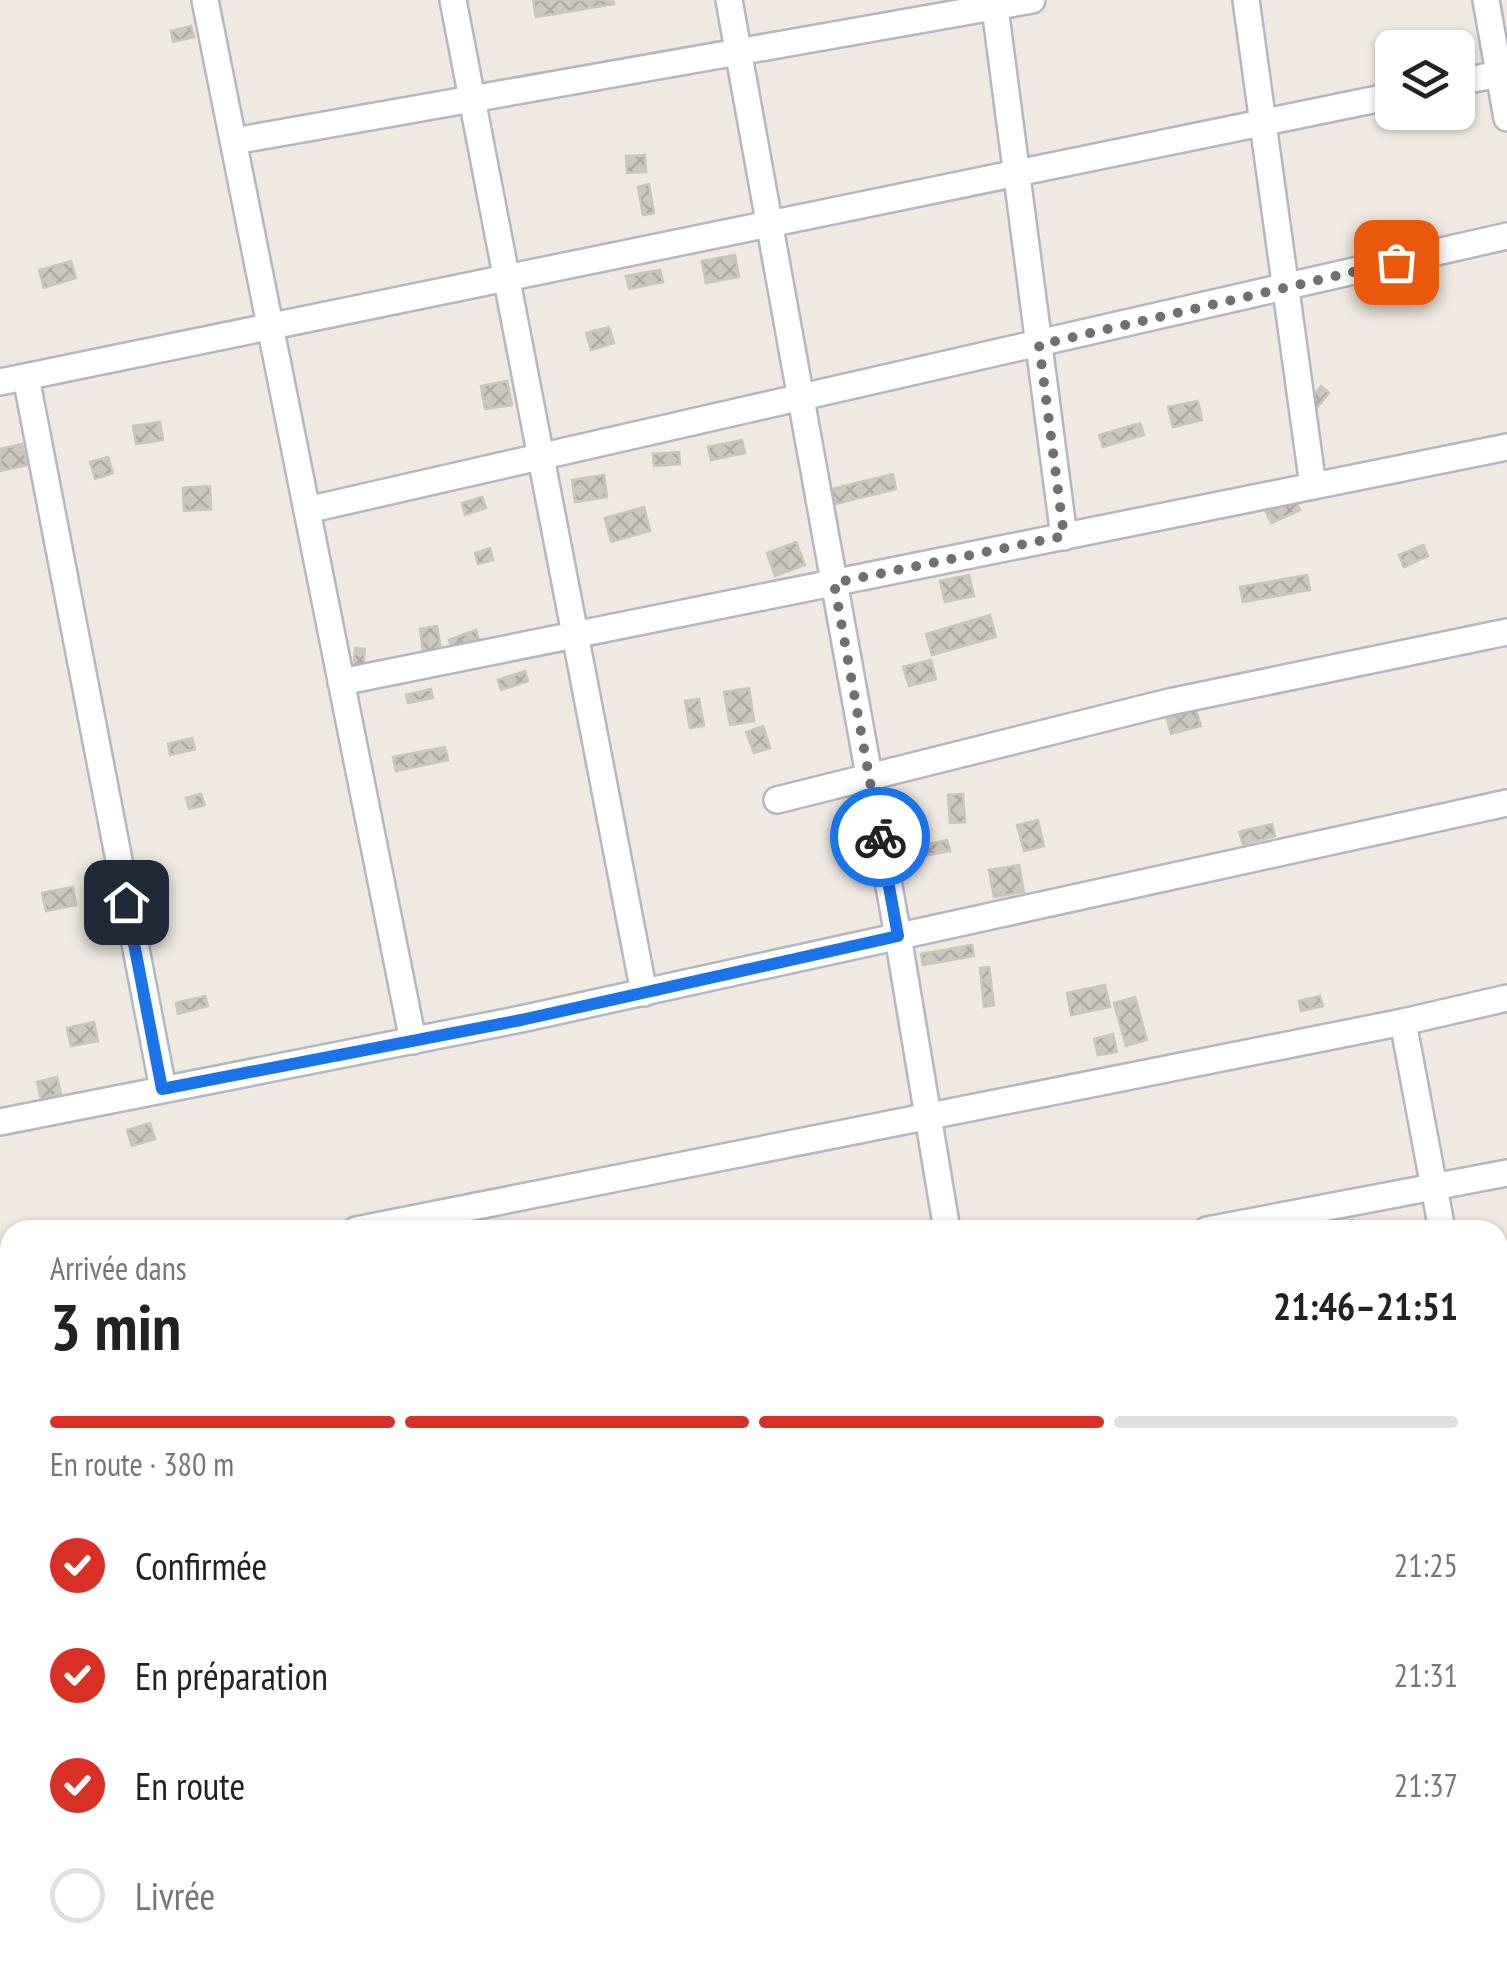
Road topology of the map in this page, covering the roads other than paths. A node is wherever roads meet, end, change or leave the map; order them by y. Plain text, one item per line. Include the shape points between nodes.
1 (205, 0) edge
2 (453, 0) edge
3 (729, 0) edge
4 (1032, 0) edge
5 (1246, 0) edge
6 (1486, 0) edge
7 (994, 3) edge
8 (739, 52) junction
9 (1499, 74) junction
10 (1475, 79) edge
11 (472, 99) junction
12 (1375, 99) edge
13 (1507, 118) edge
14 (1264, 122) junction
15 (234, 142) junction
16 (1017, 173) junction
17 (772, 224) junction
18 (1507, 236) edge
19 (507, 278) junction
20 (1286, 288) junction
21 (272, 326) junction
22 (1039, 345) junction
23 (13, 380) edge
24 (802, 399) junction
25 (1507, 447) edge
26 (542, 458) junction
27 (1314, 486) junction
28 (308, 510) junction
29 (1064, 536) junction
30 (834, 583) junction
31 (1507, 632) edge
32 (575, 635) junction
33 (341, 682) junction
34 (868, 778) junction
35 (777, 800) dead end
36 (1507, 803) edge
37 (898, 936) junction
38 (644, 992) junction
39 (1507, 998) edge
40 (1403, 1022) junction
41 (413, 1040) junction
42 (162, 1089) junction
43 (927, 1115) junction
44 (0, 1122) edge
45 (1507, 1173) edge
46 (1432, 1187) junction
47 (406, 1220) edge
48 (945, 1220) edge
49 (1259, 1220) edge
50 (1440, 1220) edge

1 - 15 street
2 - 11 street
3 - 8 street
4 - 7 street
5 - 14 street
6 - 9 street
7 - 8 street
7 - 16 street
8 - 11 street
8 - 17 street
9 - 10 street
9 - 13 street
11 - 15 street
11 - 19 street
12 - 14 street
14 - 16 street
14 - 20 street
15 - 21 street
16 - 17 street
16 - 22 street
17 - 19 street
17 - 24 street
18 - 20 street
19 - 21 street
19 - 26 street
20 - 22 street
20 - 27 street
21 - 23 street
21 - 28 street
22 - 24 street
22 - 29 street
23 - 42 street
24 - 26 street
24 - 30 street
25 - 27 street
26 - 28 street
26 - 32 street
27 - 29 street
28 - 33 street
29 - 30 street
30 - 32 street
30 - 34 street
31 - 34 street via 1168,702
32 - 33 street
32 - 38 street
33 - 41 street
34 - 35 street
34 - 37 street
36 - 37 street
37 - 38 street
37 - 43 street
38 - 41 street
39 - 40 street
40 - 43 street
40 - 46 street
41 - 42 street
42 - 44 street
43 - 47 street
43 - 48 street
45 - 46 street
46 - 49 street
46 - 50 street

